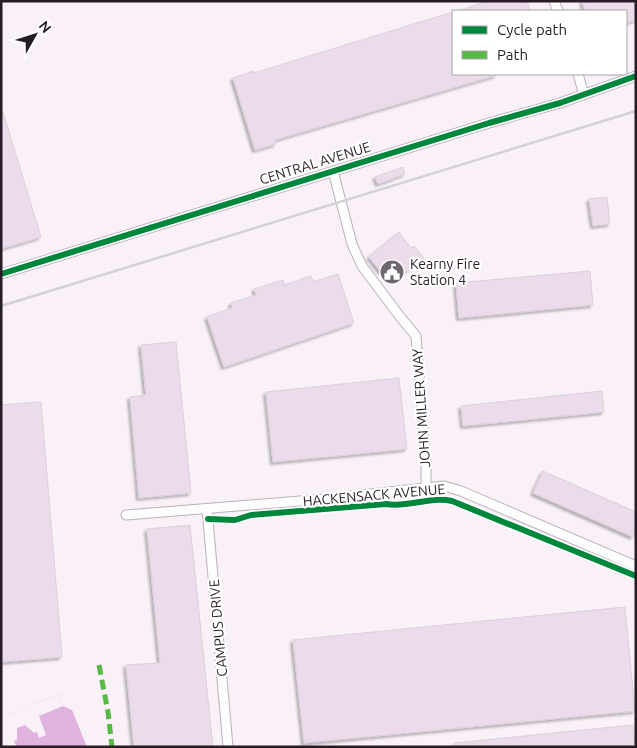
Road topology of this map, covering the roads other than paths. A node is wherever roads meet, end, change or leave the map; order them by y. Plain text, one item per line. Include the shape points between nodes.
1 (578, 75) edge
2 (636, 76) edge
3 (584, 94) junction
4 (333, 171) junction
5 (1, 274) edge
6 (426, 488) junction
7 (207, 509) junction
8 (126, 515) dead end
9 (636, 566) edge
10 (228, 747) edge

1 - 3 street
2 - 3 street, CENTRAL AVENUE
3 - 4 street, CENTRAL AVENUE
4 - 5 street, CENTRAL AVENUE
4 - 6 street, JOHN MILLER WAY via 352,244 362,266 416,336
6 - 7 street, HACKENSACK AVENUE
6 - 9 street, HACKENSACK AVENUE via 444,486 460,491
7 - 8 street, HACKENSACK AVENUE
7 - 10 street, CAMPUS DRIVE

